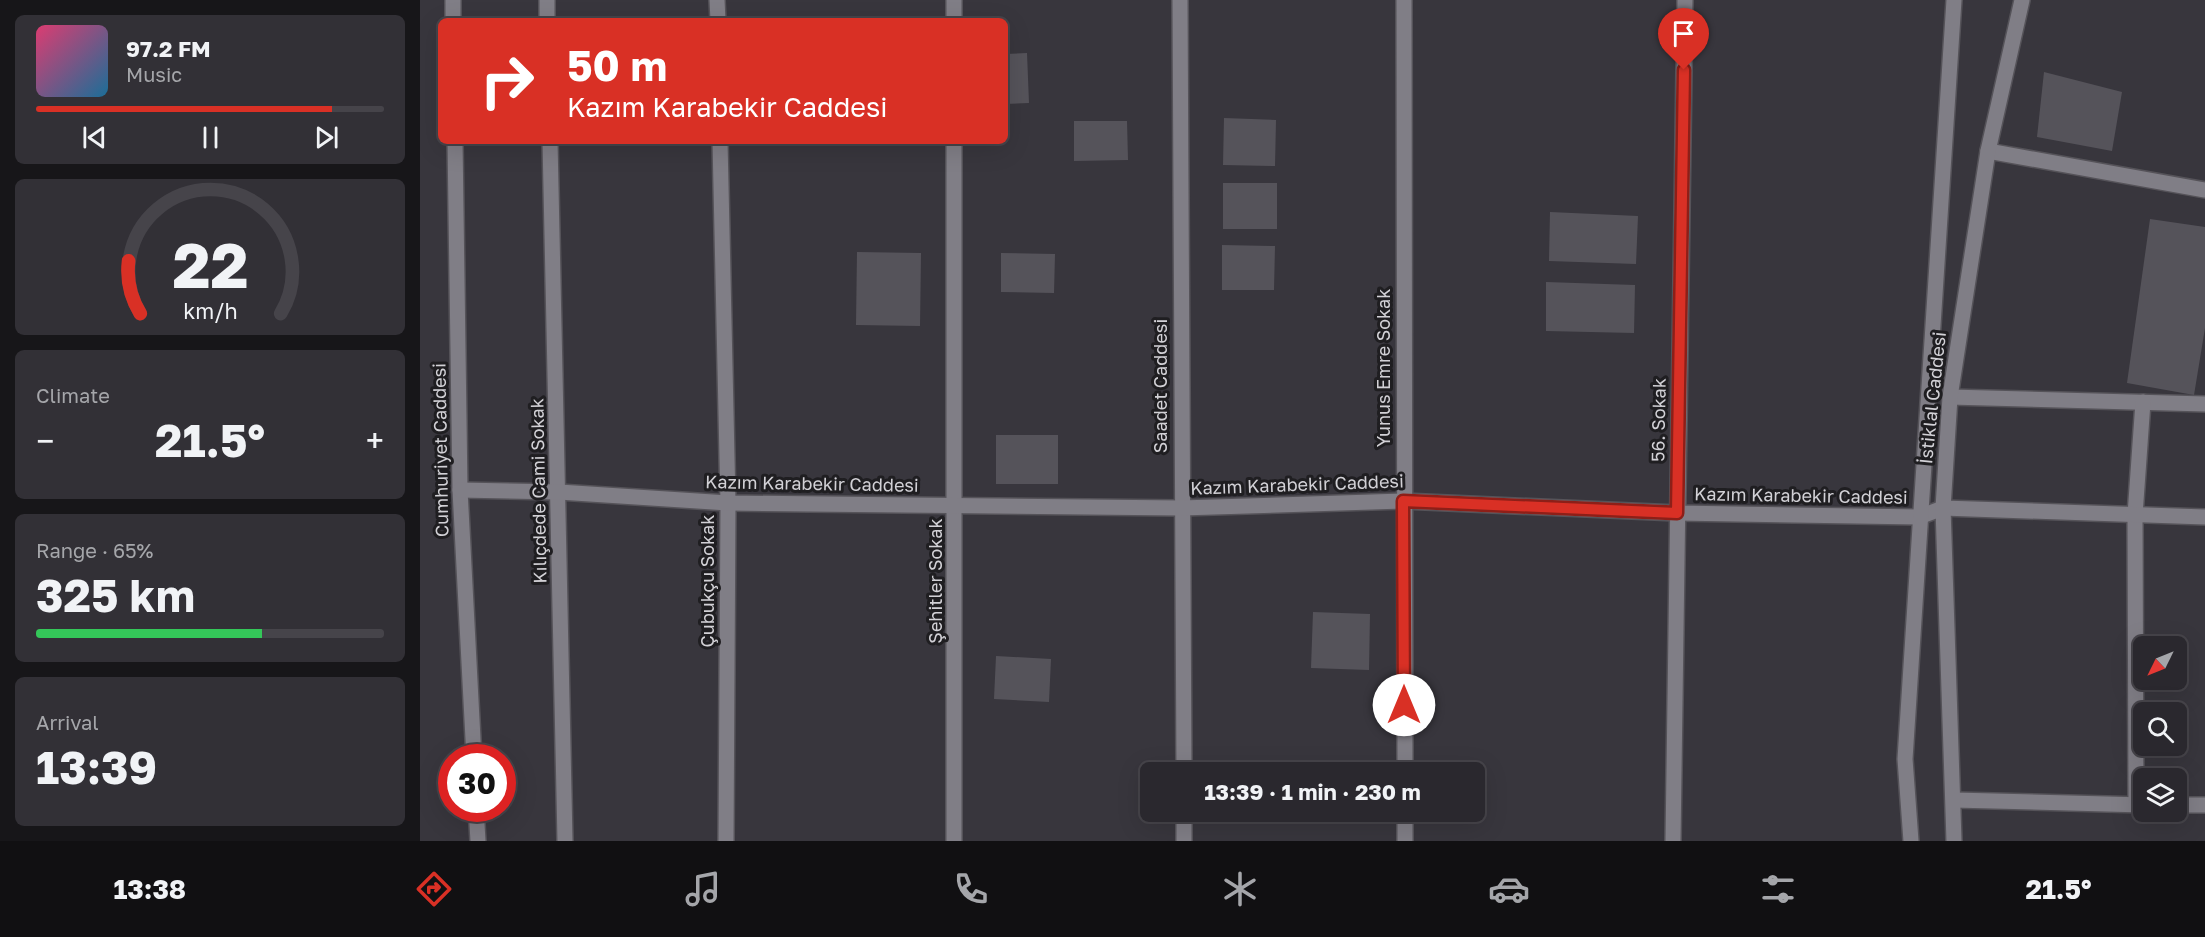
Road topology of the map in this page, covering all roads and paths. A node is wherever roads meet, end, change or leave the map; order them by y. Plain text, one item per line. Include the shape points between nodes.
1 (453, 0) edge
2 (547, 0) edge
3 (717, 0) edge
4 (954, 0) edge
5 (1180, 0) edge
6 (1404, 0) edge
7 (1685, 0) edge
8 (1954, 0) edge
9 (2022, 0) edge
10 (453, 18) edge
11 (547, 18) edge
12 (718, 18) edge
13 (954, 18) edge
14 (455, 144) edge
15 (550, 144) edge
16 (720, 144) edge
17 (954, 144) edge
18 (1988, 151) junction
19 (2205, 190) edge
20 (1950, 397) junction
21 (2143, 402) junction
22 (2205, 405) edge
23 (460, 490) junction
24 (559, 492) junction
25 (1403, 501) junction
26 (729, 503) junction
27 (956, 507) junction
28 (1181, 508) junction
29 (1943, 508) junction
30 (1677, 513) junction
31 (2135, 515) junction
32 (1919, 517) junction
33 (2205, 517) edge
34 (473, 744) edge
35 (1184, 762) edge
36 (1405, 762) edge
37 (2139, 768) edge
38 (1954, 800) junction
39 (2133, 805) edge
40 (2187, 805) edge
41 (2205, 805) edge
42 (477, 822) edge
43 (1184, 822) edge
44 (1405, 822) edge
45 (478, 841) edge
46 (565, 841) edge
47 (726, 841) edge
48 (954, 841) edge
49 (1184, 841) edge
50 (1405, 841) edge
51 (1672, 841) edge
52 (1911, 841) edge
53 (1954, 841) edge

1 - 10 main road
2 - 11 main road
3 - 12 main road
4 - 13 main road
5 - 28 main road, Saadet Caddesi
6 - 25 main road, Yunus Emre Sokak
7 - 30 main road, 56. Sokak
8 - 32 main road, İstiklal Caddesi
9 - 18 main road, İstiklal Caddesi
14 - 23 main road, Cumhuriyet Caddesi
15 - 24 main road, Kılıçdede Cami Sokak
16 - 26 main road, Çubukçu Sokak
17 - 27 main road, Şehitler Sokak
18 - 19 main road
18 - 20 main road, İstiklal Caddesi
20 - 21 main road
20 - 29 main road, İstiklal Caddesi
21 - 22 main road
21 - 31 main road
23 - 24 main road, Kazım Karabekir Caddesi
23 - 34 main road, Cumhuriyet Caddesi
24 - 26 main road, Kazım Karabekir Caddesi
24 - 46 main road, Kılıçdede Cami Sokak
25 - 28 main road, Kazım Karabekir Caddesi
25 - 30 main road, Kazım Karabekir Caddesi
25 - 36 main road, Yunus Emre Sokak
26 - 27 main road, Kazım Karabekir Caddesi
26 - 47 main road, Çubukçu Sokak
27 - 28 main road, Kazım Karabekir Caddesi
27 - 48 main road, Şehitler Sokak
28 - 35 main road, Saadet Caddesi
29 - 31 main road, Kazım Karabekir Caddesi
29 - 32 main road, Kazım Karabekir Caddesi
29 - 38 main road, İstiklal Caddesi
30 - 32 main road, Kazım Karabekir Caddesi
30 - 51 main road, 56. Sokak
31 - 33 main road, Kazım Karabekir Caddesi
31 - 37 main road
32 - 52 main road, İstiklal Caddesi via 1905,759
38 - 39 main road
38 - 53 main road, İstiklal Caddesi
40 - 41 main road
42 - 45 main road
43 - 49 main road
44 - 50 main road

